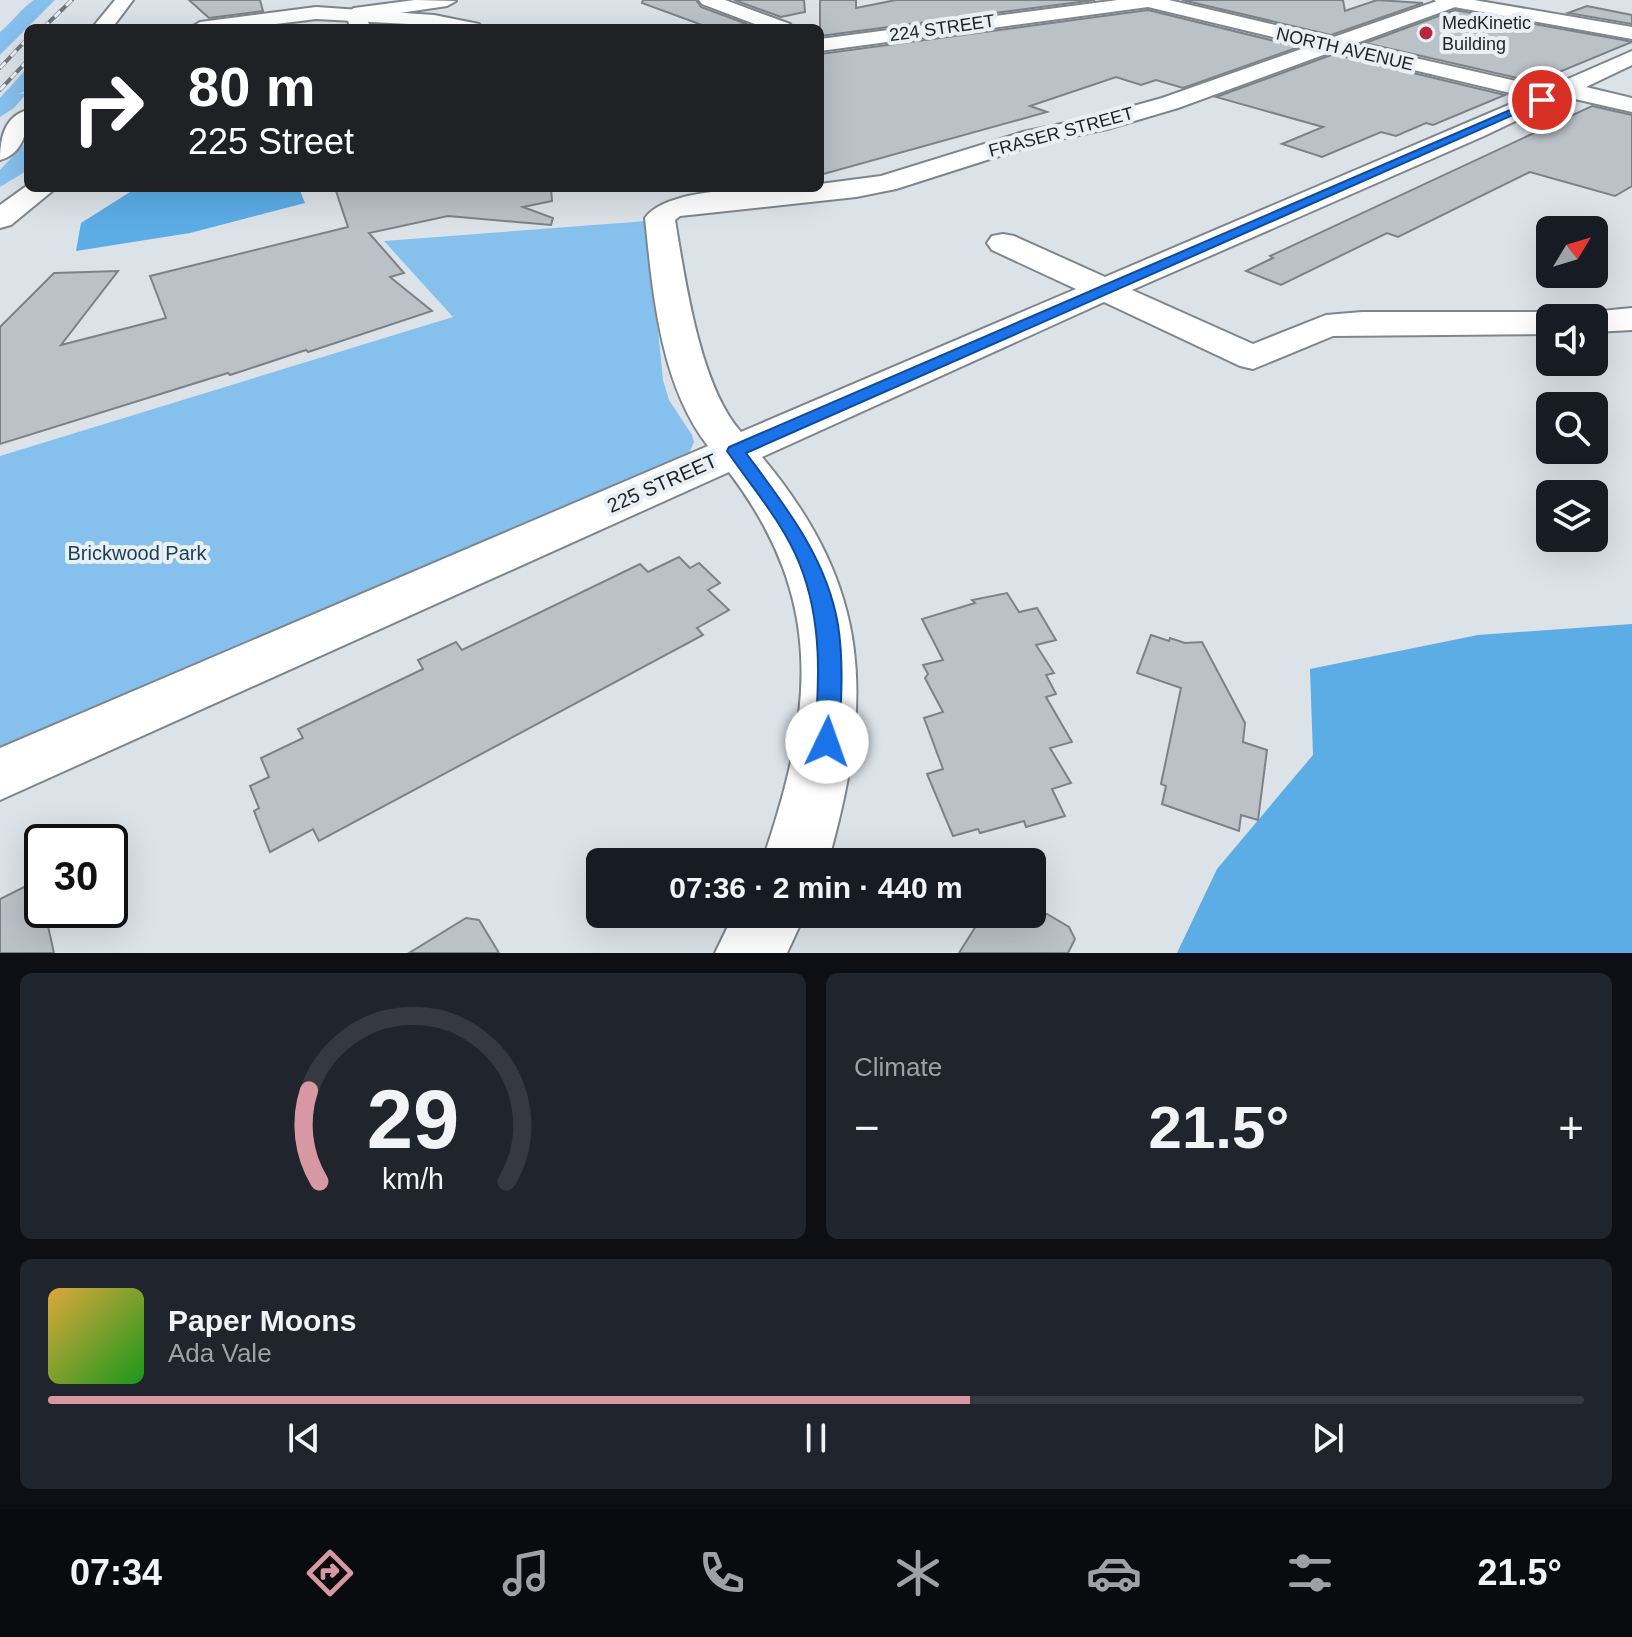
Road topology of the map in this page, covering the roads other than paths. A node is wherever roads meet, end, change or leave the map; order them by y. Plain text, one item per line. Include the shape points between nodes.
1 (124, 0) edge
2 (278, 0) edge
3 (380, 0) edge
4 (708, 0) edge
5 (998, 0) edge
6 (449, 1) edge
7 (1150, 1) edge
8 (1447, 1) edge
9 (332, 13) junction
10 (1046, 13) junction
11 (298, 14) junction
12 (407, 19) junction
13 (357, 21) edge
14 (105, 24) edge
15 (228, 24) edge
16 (396, 24) edge
17 (448, 24) edge
18 (463, 24) edge
19 (772, 24) edge
20 (1632, 33) edge
21 (824, 43) edge
22 (1326, 45) junction
23 (1632, 57) edge
24 (1556, 92) junction
25 (1632, 105) edge
26 (24, 122) edge
27 (0, 152) edge
28 (37, 192) edge
29 (0, 219) edge
30 (1003, 243) dead end
31 (1103, 290) junction
32 (1632, 319) edge
33 (1608, 320) edge
34 (1536, 323) edge
35 (735, 451) junction
36 (0, 775) edge
37 (800, 848) edge
38 (763, 928) edge
39 (750, 953) edge

1 - 14 main road
2 - 11 main road
3 - 9 main road
4 - 19 main road
5 - 10 main road
6 - 12 main road
6 - 13 main road
6 - 18 main road
7 - 10 main road, 224 STREET
7 - 22 main road, NORTH AVENUE
8 - 20 main road
8 - 22 main road, FRASER STREET
9 - 11 main road
9 - 13 main road
10 - 21 main road, 224 STREET
11 - 15 main road
12 - 13 main road
12 - 16 main road
12 - 17 main road
22 - 24 main road, NORTH AVENUE
22 - 35 main road, FRASER STREET via 1170,103 1032,137 886,183 670,210 660,218 679,340 716,428
23 - 24 main road, 225 STREET
24 - 25 main road, NORTH AVENUE
24 - 31 main road, 225 STREET
26 - 27 main road
28 - 29 main road
30 - 31 main road
31 - 34 main road via 1253,358 1326,326
31 - 35 main road, 225 STREET
32 - 33 main road
35 - 36 main road, 225 STREET
35 - 37 main road via 810,565 827,624 827,742
38 - 39 main road

